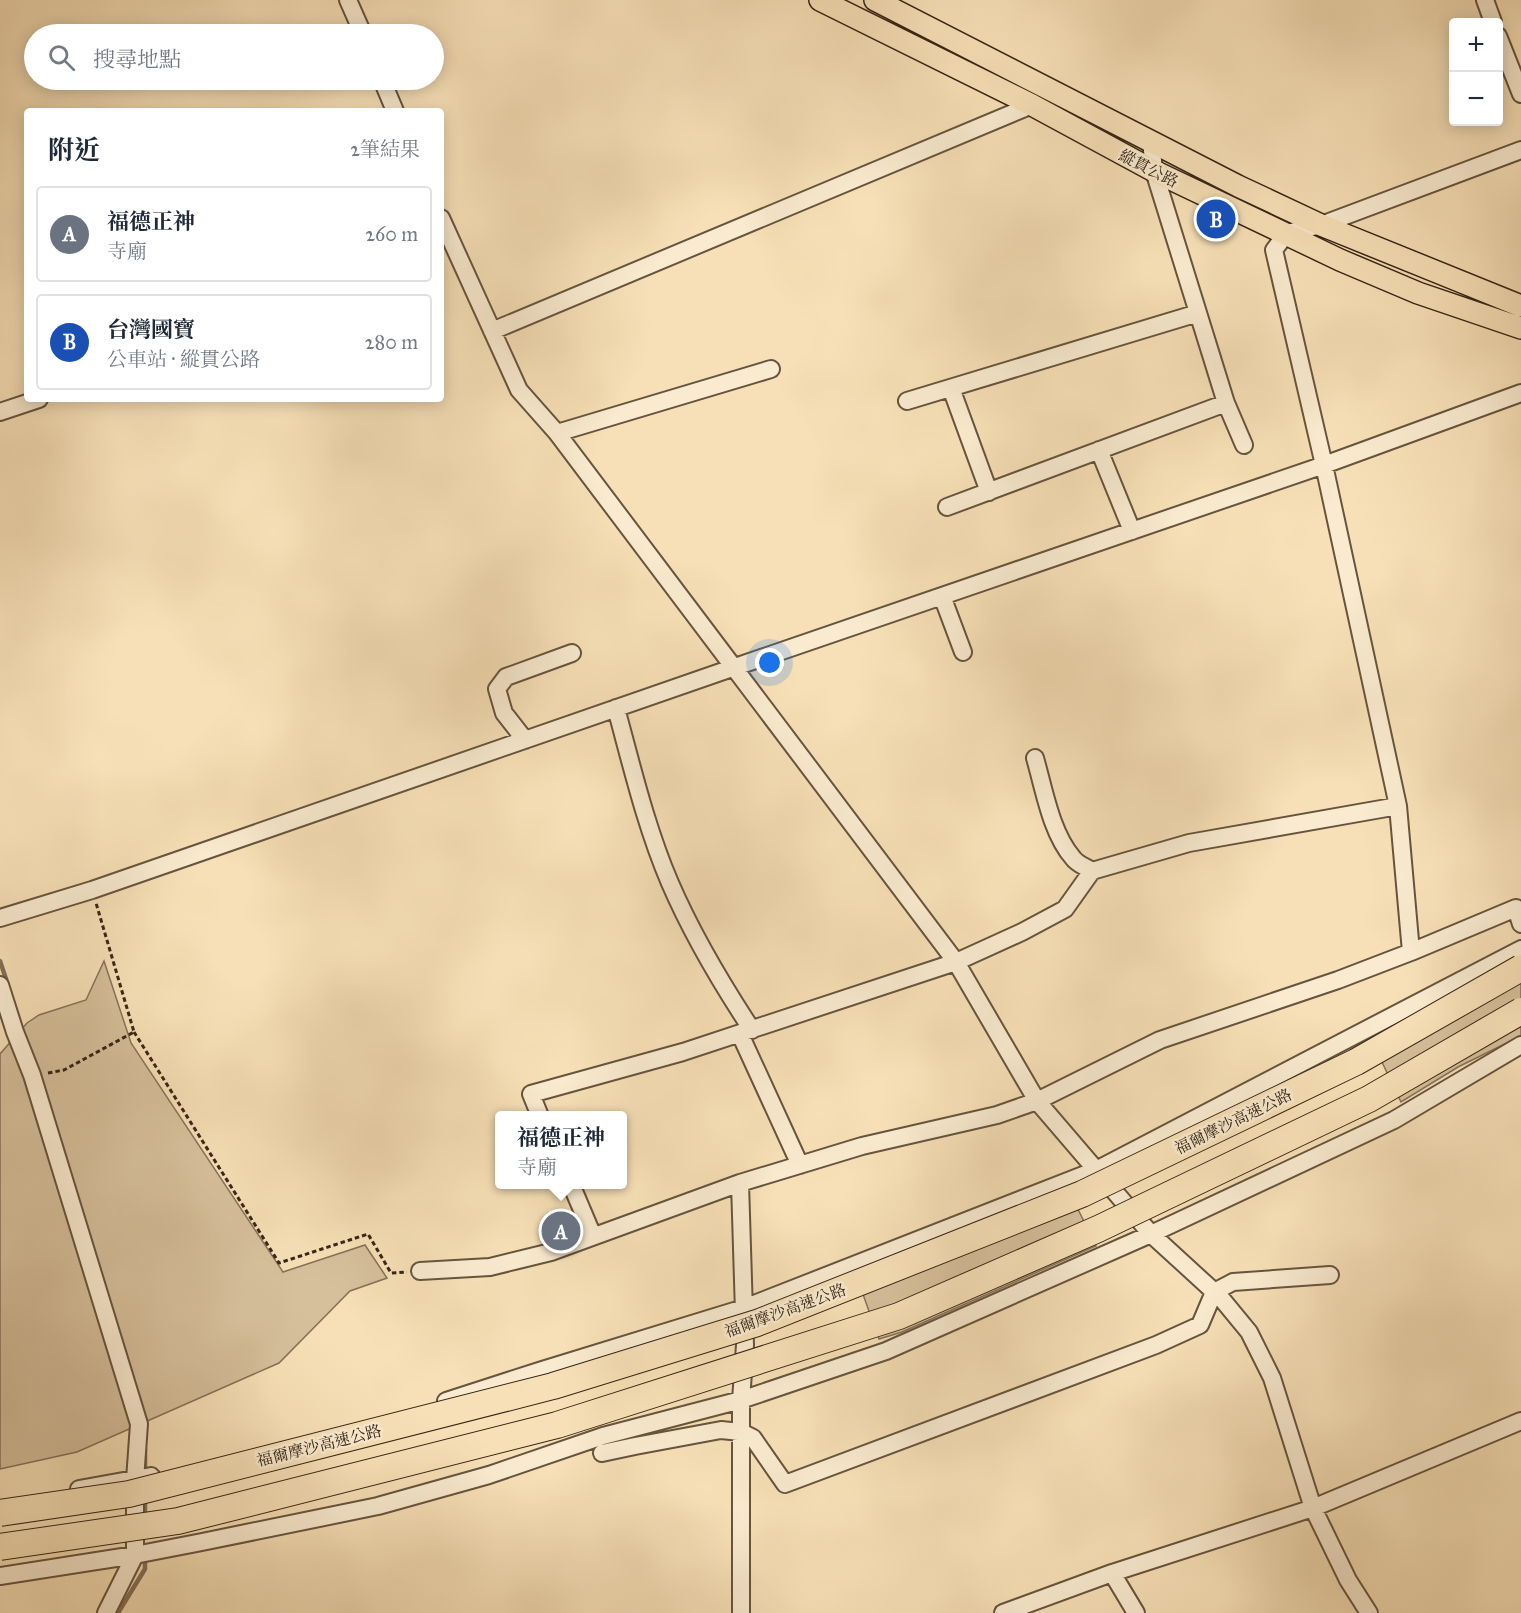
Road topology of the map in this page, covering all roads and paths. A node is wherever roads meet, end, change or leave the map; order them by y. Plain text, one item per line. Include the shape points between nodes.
1 (348, 0) edge
2 (820, 0) edge
3 (875, 0) edge
4 (1485, 0) edge
5 (1492, 18) edge
6 (359, 24) edge
7 (1503, 49) edge
8 (386, 90) edge
9 (1521, 94) edge
10 (1032, 105) junction
11 (394, 108) edge
12 (1151, 140) junction
13 (1521, 150) edge
14 (1154, 171) junction
15 (1321, 225) junction
16 (444, 233) edge
17 (1287, 233) junction
18 (449, 257) edge
19 (1521, 306) edge
20 (1198, 313) junction
21 (1521, 328) edge
22 (492, 331) junction
23 (771, 369) dead end
24 (951, 388) junction
25 (1521, 393) edge
26 (907, 401) dead end
27 (30, 402) edge
28 (1226, 403) junction
29 (0, 412) edge
30 (557, 433) junction
31 (1244, 445) dead end
32 (1099, 450) junction
33 (1324, 465) junction
34 (989, 492) junction
35 (947, 507) dead end
36 (1132, 531) junction
37 (942, 596) junction
38 (963, 652) dead end
39 (572, 653) dead end
40 (735, 667) junction
41 (616, 708) junction
42 (525, 740) junction
43 (1035, 758) dead end
44 (1398, 806) junction
45 (1092, 871) junction
46 (92, 890) junction
47 (0, 918) edge
48 (1521, 924) edge
49 (1521, 949) edge
50 (1411, 952) junction
51 (956, 962) junction
52 (1521, 968) edge
53 (0, 985) edge
54 (1521, 1011) edge
55 (134, 1032) junction
56 (746, 1032) junction
57 (1521, 1045) edge
58 (43, 1073) dead end
59 (1036, 1101) junction
60 (538, 1111) edge
61 (800, 1165) junction
62 (1096, 1170) junction
63 (740, 1183) junction
64 (572, 1189) edge
65 (1151, 1234) junction
66 (593, 1236) junction
67 (420, 1271) joint
68 (1330, 1275) dead end
69 (1214, 1292) junction
70 (744, 1308) junction
71 (741, 1401) junction
72 (1521, 1421) edge
73 (741, 1432) junction
74 (602, 1453) dead end
75 (135, 1480) junction
76 (0, 1502) edge
77 (1313, 1508) junction
78 (0, 1513) edge
79 (0, 1547) edge
80 (135, 1555) junction
81 (1112, 1573) junction
82 (0, 1576) edge
83 (106, 1613) edge
84 (741, 1613) edge
85 (1003, 1613) edge
86 (1136, 1613) edge
87 (1369, 1613) edge

1 - 6 street
2 - 10 main road, 縱貫公路
3 - 12 main road, 縱貫公路
4 - 5 street
7 - 9 street
8 - 11 street
10 - 14 main road, 縱貫公路
10 - 22 street
12 - 14 street
12 - 15 main road, 縱貫公路
13 - 15 street
14 - 17 main road, 縱貫公路
14 - 20 street
15 - 17 street
15 - 19 main road, 縱貫公路
16 - 18 street
17 - 21 main road, 縱貫公路 via 1418,293
17 - 33 street via 1274,250
18 - 22 street
20 - 24 street
20 - 28 street
22 - 30 street via 519,390
23 - 30 street
24 - 26 street
24 - 34 street
25 - 33 street
27 - 29 street
28 - 31 street
28 - 32 street
30 - 40 street
32 - 34 street
32 - 36 street
33 - 36 street
33 - 44 street
34 - 35 street
36 - 37 street
37 - 38 street
37 - 40 street
39 - 42 street via 506,677 497,689 504,713
40 - 41 street
40 - 51 street
41 - 42 street
41 - 56 street via 647,822 670,883
42 - 46 street
43 - 45 street via 1063,843 1074,860
44 - 45 street via 1189,843
44 - 50 street
45 - 51 street via 1065,909
46 - 47 street
46 - 55 path
48 - 50 street via 1516,908
49 - 62 street
50 - 59 street via 1160,1040
51 - 56 street
51 - 59 street
52 - 78 highway, 福爾摩沙高速公路, bridge via 1356,1062 1082,1194 757,1323 553,1386 129,1494
53 - 75 street via 139,1424
54 - 79 highway, bridge via 1369,1099 1098,1230 898,1316 557,1425 178,1521
55 - 58 path via 64,1070
55 - 67 path via 279,1263 368,1234 391,1273
56 - 60 street via 531,1094
56 - 61 street
57 - 65 street via 1394,1120
59 - 61 street via 997,1115 862,1146
59 - 62 street
61 - 63 street
62 - 65 street
62 - 70 street
63 - 66 street
63 - 70 street
64 - 66 street
65 - 69 street
65 - 71 street via 886,1351
66 - 67 street via 551,1252 490,1267
68 - 69 street via 1233,1282
69 - 73 street via 1200,1325 1156,1346 785,1484 753,1438
69 - 77 street via 1249,1332 1272,1378
70 - 71 street
70 - 75 street via 412,1413
71 - 73 street
71 - 80 street via 603,1436 378,1506
72 - 77 street
73 - 74 street via 721,1430
73 - 84 street
75 - 76 street
75 - 80 street
77 - 81 street
77 - 87 street
80 - 82 street
80 - 83 street
81 - 85 street
81 - 86 street

